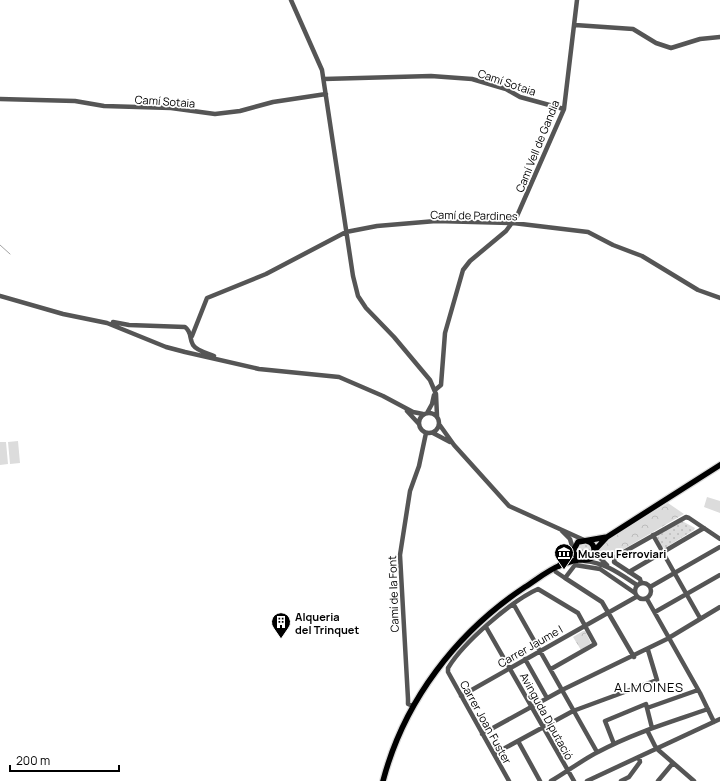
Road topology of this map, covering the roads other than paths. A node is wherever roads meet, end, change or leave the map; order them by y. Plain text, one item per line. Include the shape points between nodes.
1 (291, 0) edge
2 (578, 0) edge
3 (575, 25) junction
4 (720, 37) edge
5 (324, 79) junction
6 (326, 94) junction
7 (0, 99) edge
8 (564, 109) junction
9 (513, 224) junction
10 (346, 232) junction
11 (0, 296) edge
12 (720, 298) edge
13 (107, 323) junction
14 (196, 325) junction
15 (185, 327) junction
16 (192, 336) junction
17 (216, 359) junction
18 (435, 390) junction
19 (401, 406) junction
20 (425, 414) junction
21 (436, 416) junction
22 (419, 424) junction
23 (439, 424) junction
24 (426, 433) junction
25 (433, 433) junction
26 (454, 446) junction
27 (720, 465) edge
28 (559, 528) junction
29 (704, 528) junction
30 (653, 535) junction
31 (607, 537) junction
32 (720, 539) edge
33 (585, 540) junction
34 (720, 547) edge
35 (573, 550) junction
36 (594, 551) junction
37 (662, 552) junction
38 (578, 560) junction
39 (586, 561) junction
40 (559, 566) junction
41 (609, 567) junction
42 (556, 572) dead end
43 (629, 572) junction
44 (674, 574) junction
45 (720, 575) edge
46 (565, 577) junction
47 (639, 584) junction
48 (650, 587) junction
49 (686, 594) junction
50 (636, 595) junction
51 (647, 599) junction
52 (514, 605) junction
53 (720, 607) edge
54 (608, 612) junction
55 (655, 612) junction
56 (700, 618) junction
57 (584, 625) junction
58 (486, 627) junction
59 (669, 638) junction
60 (540, 650) junction
61 (648, 650) junction
62 (634, 657) junction
63 (525, 659) junction
64 (509, 668) junction
65 (550, 669) junction
66 (562, 690) junction
67 (698, 690) junction
68 (461, 696) junction
69 (547, 698) junction
70 (411, 705) junction
71 (646, 706) junction
72 (531, 707) junction
73 (708, 708) junction
74 (573, 711) junction
75 (720, 719) edge
76 (714, 722) junction
77 (543, 728) junction
78 (650, 729) junction
79 (482, 734) junction
80 (518, 741) junction
81 (614, 744) junction
82 (656, 748) junction
83 (597, 752) junction
84 (494, 754) junction
85 (638, 757) junction
86 (673, 763) junction
87 (568, 772) junction
88 (383, 781) edge
89 (509, 781) edge
90 (540, 781) edge
91 (552, 781) edge
92 (574, 781) edge
93 (587, 781) edge
94 (621, 781) edge
95 (658, 781) edge
96 (692, 781) edge

1 - 5 street via 320,63
2 - 3 street, Camí Vell de Gandia
3 - 4 street via 634,29 656,43 671,48 700,38
3 - 8 street, Camí Vell de Gandia
5 - 6 street
5 - 8 street, Camí Sotaia via 431,76 472,79 506,89 520,97
6 - 7 street, Camí Sotaia via 215,114 171,108 104,106 75,101
6 - 10 street
8 - 9 street, Camí Vell de Gandia
9 - 10 street, Camí de Pardines via 436,221 377,226
9 - 12 street, Camí de Pardines via 588,232 642,256 698,290
9 - 18 street, Camí Vell de Gandia via 463,270 445,333 441,385
10 - 14 street, Camí de Pardines via 266,274 208,298
10 - 18 street via 353,276 360,300 427,376
11 - 13 street
13 - 15 street
13 - 17 street via 166,347
14 - 15 street
14 - 16 street, Camí de Pardines
15 - 16 street
16 - 17 street via 195,347
17 - 19 street via 259,369 339,377
18 - 20 street, Camí Vell de Gandia via 432,404
18 - 21 street
19 - 20 street
19 - 22 street
20 - 21 street via 431,413
20 - 22 street via 419,419
21 - 23 street
22 - 24 street
23 - 25 street
23 - 26 street
24 - 25 street
24 - 70 street, Camí de la Font via 419,466 410,491 400,549 402,606
25 - 26 street
26 - 28 street via 509,506
27 - 31 main road
28 - 33 street
28 - 35 street via 570,539
29 - 30 street via 687,517
29 - 32 street
29 - 37 street
30 - 37 street
30 - 43 street via 614,559 614,562
31 - 33 main road
31 - 36 main road
33 - 35 main road via 578,542
33 - 36 main road via 592,544
34 - 44 street
35 - 38 main road
35 - 40 main road
36 - 39 main road
36 - 41 street
37 - 43 street
37 - 44 street
38 - 39 main road
38 - 40 main road
39 - 41 street
40 - 70 main road via 513,595 474,628 440,664
41 - 47 street
42 - 46 street
43 - 47 street via 640,579
44 - 48 street
44 - 49 street
45 - 49 street
46 - 50 street via 575,565 598,568
46 - 54 street via 600,600
47 - 48 street via 647,584
47 - 50 street
48 - 51 street via 651,593
49 - 55 street
49 - 56 street
50 - 51 street via 640,599
50 - 54 street, Carrer Jaume I
51 - 55 street
52 - 57 street via 537,590 542,590 578,613
52 - 58 street
52 - 60 street
53 - 56 street
54 - 57 street, Carrer Jaume I
54 - 62 street
55 - 59 street
56 - 59 street
57 - 60 street, Carrer Jaume I
57 - 65 street via 594,646
58 - 64 street, Avinguda Diputació
58 - 68 street, Carrer Joan Fuster via 448,666 448,672
59 - 61 street
59 - 67 street
60 - 63 street, Carrer Jaume I
60 - 65 street
61 - 62 street
61 - 74 street via 657,680
62 - 66 street
63 - 64 street, Carrer Jaume I
63 - 69 street
64 - 68 street, Carrer Jaume I
64 - 72 street, Avinguda Diputació
65 - 66 street
66 - 69 street
66 - 74 street
67 - 71 street
67 - 73 street
68 - 79 street, Carrer Joan Fuster
69 - 72 street
70 - 88 main road
71 - 78 street
71 - 81 street via 605,721
72 - 77 street, Avinguda Diputació
72 - 79 street
73 - 76 street
73 - 78 street
74 - 77 street
74 - 83 street
75 - 76 street
76 - 82 street
77 - 80 street
77 - 87 street, Avinguda Diputació
78 - 81 street
78 - 82 street
79 - 84 street, Carrer Joan Fuster
80 - 84 street
80 - 90 street
81 - 83 street
82 - 85 street
82 - 86 street
83 - 87 street
84 - 89 street, Carrer Joan Fuster
85 - 93 street
85 - 94 street via 640,762 628,778
86 - 95 street
86 - 96 street
87 - 91 street
87 - 92 street, Avinguda Diputació

